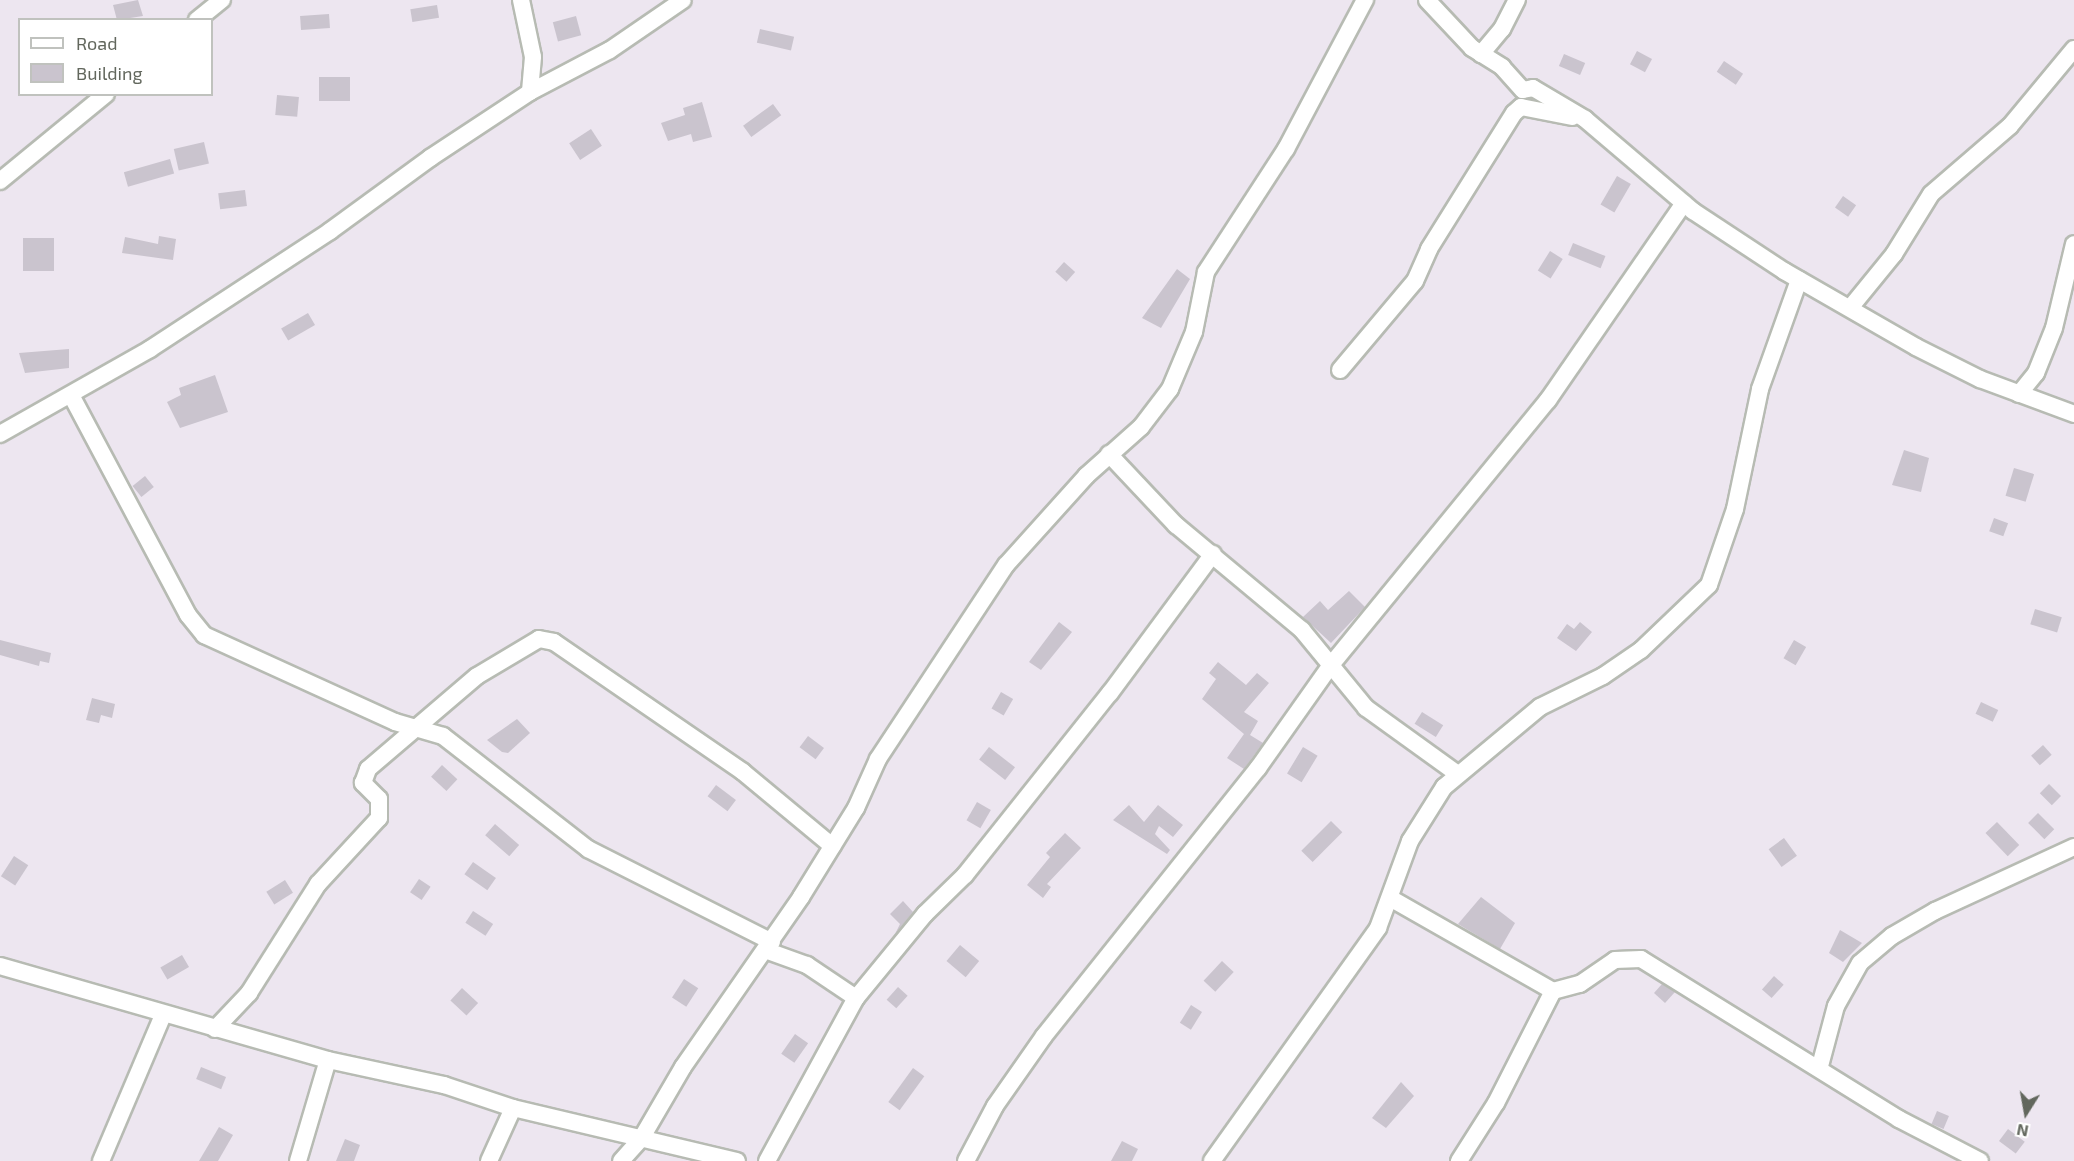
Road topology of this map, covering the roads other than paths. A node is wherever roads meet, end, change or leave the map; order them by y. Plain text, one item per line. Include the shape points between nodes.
1 (222, 0) edge
2 (521, 0) edge
3 (683, 0) edge
4 (1365, 0) edge
5 (1427, 0) edge
6 (1516, 0) edge
7 (200, 18) edge
8 (2074, 50) edge
9 (1481, 54) junction
10 (531, 92) junction
11 (104, 96) edge
12 (1585, 119) junction
13 (0, 181) edge
14 (1684, 203) junction
15 (2074, 244) edge
16 (1799, 280) junction
17 (1850, 308) junction
18 (1340, 370) dead end
19 (2019, 394) junction
20 (70, 395) junction
21 (2074, 414) edge
22 (0, 434) edge
23 (1109, 454) junction
24 (1213, 554) junction
25 (1331, 665) junction
26 (414, 727) junction
27 (1456, 774) junction
28 (832, 846) junction
29 (2074, 847) edge
30 (1390, 898) junction
31 (769, 946) junction
32 (0, 966) edge
33 (1553, 991) junction
34 (856, 998) junction
35 (163, 1015) junction
36 (215, 1029) junction
37 (328, 1060) junction
38 (1820, 1066) junction
39 (513, 1108) junction
40 (641, 1139) junction
41 (101, 1161) edge
42 (298, 1161) edge
43 (489, 1161) edge
44 (621, 1161) edge
45 (737, 1161) edge
46 (767, 1161) edge
47 (966, 1161) edge
48 (1212, 1161) edge
49 (1459, 1161) edge
50 (1980, 1161) edge

1 - 7 street
2 - 10 street via 533,57
3 - 10 street via 610,50
4 - 23 street via 1291,139 1206,272 1194,332 1170,389 1141,427
5 - 9 street
6 - 9 street via 1502,29
8 - 17 street via 2010,126 1931,194 1894,254
9 - 12 street via 1511,74 1523,90 1533,88
10 - 20 street via 239,292
11 - 13 street
12 - 14 street
12 - 18 street via 1521,107 1514,113 1429,249 1415,280
14 - 16 street
14 - 25 street via 1548,400
15 - 19 street via 2054,328 2036,373
16 - 17 street
16 - 27 street via 1760,389 1735,509 1709,585 1641,650 1540,707
17 - 19 street via 1916,347
19 - 21 street
20 - 22 street
20 - 26 street via 188,615 204,635
23 - 24 street via 1150,501
23 - 28 street via 1006,565 883,750
24 - 25 street via 1302,630
24 - 34 street via 1110,693 965,875 925,914
25 - 27 street via 1366,708
25 - 47 street via 1258,768 1014,1076
26 - 28 street via 499,660 539,639 550,640 743,772
26 - 31 street via 455,743 555,827 605,859
26 - 36 street via 364,775 364,786 382,806 380,818 318,884 249,993
27 - 30 street via 1417,827
28 - 31 street
29 - 38 street via 1935,911 1892,936 1860,963 1833,1014
30 - 33 street
30 - 48 street via 1378,928
31 - 34 street via 807,965
31 - 40 street via 683,1066
32 - 35 street
33 - 38 street via 1580,984 1615,960 1641,959 1756,1033
33 - 49 street via 1496,1103
34 - 46 street
35 - 36 street
35 - 41 street
36 - 37 street
37 - 39 street via 444,1085
37 - 42 street
38 - 50 street via 1899,1119
39 - 40 street
39 - 43 street
40 - 44 street
40 - 45 street

